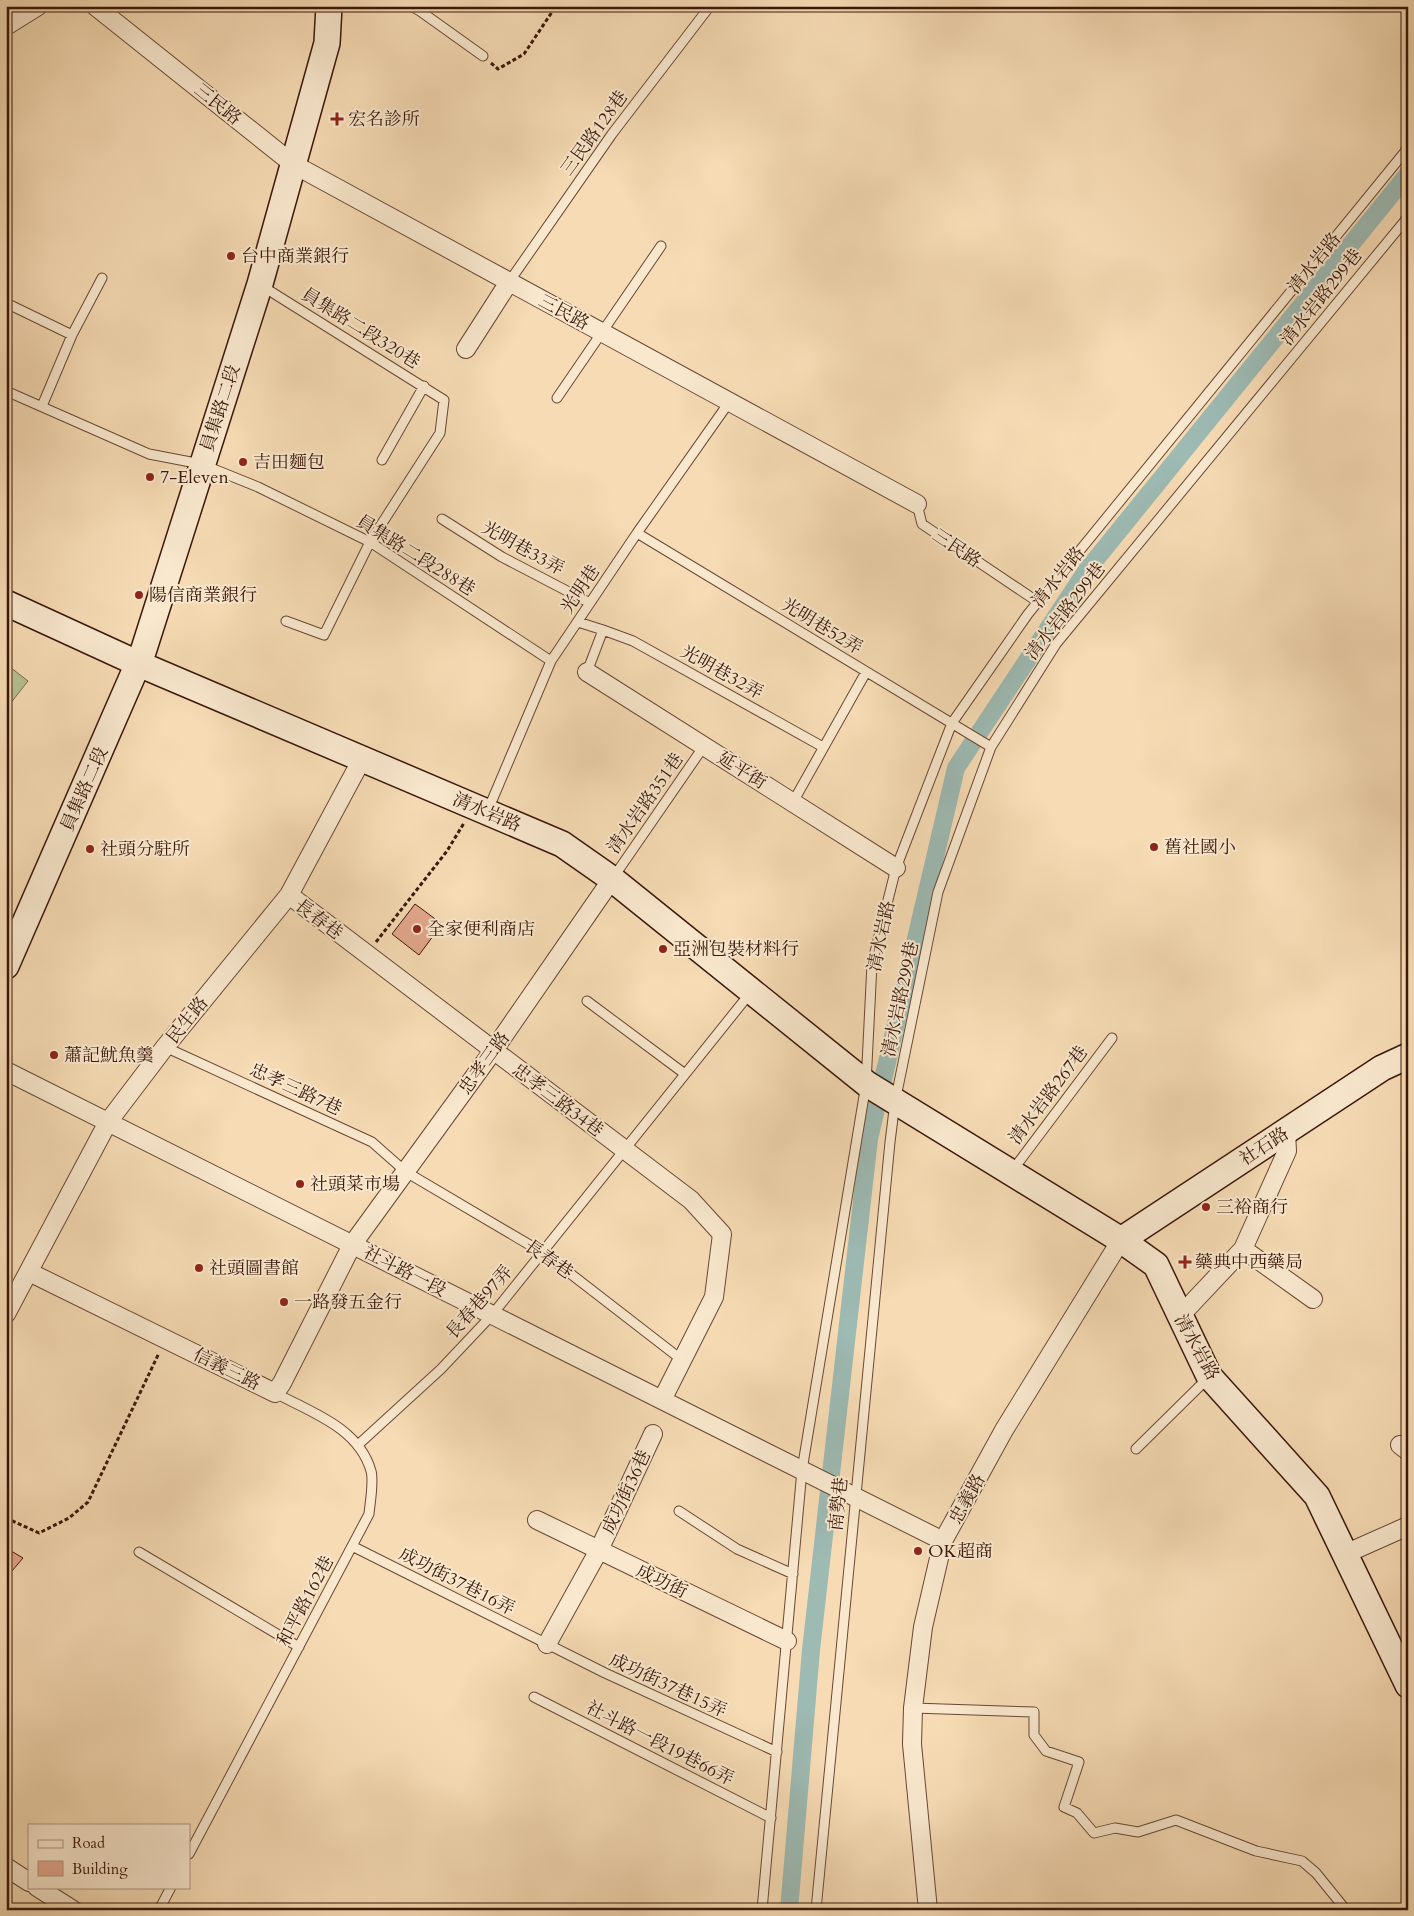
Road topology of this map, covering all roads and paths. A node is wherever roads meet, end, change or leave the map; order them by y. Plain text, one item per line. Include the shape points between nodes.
1 (38, 6) edge
2 (95, 6) edge
3 (330, 6) edge
4 (411, 6) edge
5 (556, 6) edge
6 (710, 6) edge
7 (6, 26) edge
8 (483, 56) joint
9 (1408, 148) edge
10 (293, 164) junction
11 (1408, 217) edge
12 (661, 246) dead end
13 (102, 278) dead end
14 (509, 282) junction
15 (260, 284) junction
16 (6, 303) edge
17 (602, 332) junction
18 (72, 336) junction
19 (466, 349) dead end
20 (424, 386) junction
21 (6, 391) edge
22 (557, 398) dead end
23 (730, 402) junction
24 (42, 406) junction
25 (382, 460) dead end
26 (201, 464) junction
27 (917, 504) joint
28 (442, 519) dead end
29 (637, 533) junction
30 (370, 542) junction
31 (1038, 602) junction
32 (6, 603) edge
33 (590, 604) junction
34 (286, 621) dead end
35 (578, 622) junction
36 (603, 630) junction
37 (551, 662) junction
38 (139, 664) junction
39 (587, 672) joint
40 (866, 672) junction
41 (952, 724) junction
42 (704, 746) junction
43 (990, 746) junction
44 (823, 747) junction
45 (362, 759) junction
46 (793, 802) junction
47 (481, 809) junction
48 (896, 868) junction
49 (612, 879) junction
50 (289, 896) junction
51 (366, 955) junction
52 (6, 966) edge
53 (752, 992) junction
54 (587, 1001) dead end
55 (1112, 1038) dead end
56 (165, 1047) junction
57 (493, 1051) junction
58 (1408, 1056) edge
59 (6, 1071) edge
60 (685, 1074) junction
61 (866, 1084) junction
62 (894, 1102) junction
63 (108, 1122) junction
64 (1286, 1132) junction
65 (623, 1150) junction
66 (406, 1172) junction
67 (1010, 1173) junction
68 (1121, 1240) junction
69 (352, 1245) junction
70 (1243, 1249) junction
71 (542, 1252) junction
72 (29, 1272) junction
73 (1313, 1299) dead end
74 (6, 1314) edge
75 (492, 1315) junction
76 (1179, 1317) junction
77 (165, 1339) junction
78 (682, 1360) junction
79 (1209, 1376) junction
80 (275, 1393) junction
81 (662, 1400) junction
82 (654, 1434) dead end
83 (359, 1444) junction
84 (1136, 1449) dead end
85 (803, 1471) junction
86 (855, 1496) junction
87 (679, 1511) dead end
88 (6, 1518) edge
89 (537, 1520) dead end
90 (1408, 1526) edge
91 (944, 1541) junction
92 (352, 1546) junction
93 (599, 1550) junction
94 (139, 1552) dead end
95 (1345, 1554) junction
96 (793, 1574) junction
97 (786, 1641) junction
98 (547, 1644) junction
99 (299, 1646) junction
100 (1408, 1685) edge
101 (534, 1697) dead end
102 (913, 1708) junction
103 (777, 1752) junction
104 (771, 1818) junction
105 (190, 1852) edge
106 (6, 1867) edge
107 (28, 1881) edge
108 (39, 1888) edge
109 (170, 1888) edge
110 (73, 1910) edge
111 (159, 1910) edge
112 (762, 1910) edge
113 (816, 1910) edge
114 (928, 1910) edge
115 (1346, 1910) edge

1 - 7 street
2 - 10 street, 三民路
3 - 10 street, 員集路二段 via 328,42
4 - 8 lane
5 - 8 path via 524,54 498,69
6 - 14 lane, 三民路128巷 via 612,134
9 - 31 lane, 清水岩路
10 - 14 street, 三民路
10 - 15 street, 員集路二段
11 - 43 lane, 清水岩路299巷 via 1056,644
12 - 17 lane
13 - 18 lane
14 - 17 street, 三民路
14 - 19 street
15 - 20 lane, 員集路二段320巷
15 - 26 street, 員集路二段
16 - 18 lane
17 - 22 lane
17 - 23 street, 三民路
18 - 24 lane
20 - 25 lane
20 - 30 lane, 員集路二段320巷 via 444,400 440,433
21 - 24 lane, 員集路二段288巷
23 - 27 street, 三民路
23 - 29 lane, 光明巷
24 - 26 lane, 員集路二段288巷 via 149,454
26 - 30 lane, 員集路二段288巷 via 258,487
26 - 38 street, 員集路二段
27 - 31 lane, 三民路 via 922,524
28 - 33 lane, 光明巷33弄 via 502,557
29 - 33 lane, 光明巷
29 - 40 lane, 光明巷52弄
30 - 34 lane via 324,635
30 - 37 lane, 員集路二段288巷
31 - 41 lane, 清水岩路
32 - 38 street, 清水岩路
33 - 35 lane, 光明巷
35 - 36 lane, 光明巷32弄
35 - 37 lane, 光明巷
36 - 39 lane
36 - 44 lane, 光明巷32弄 via 633,641
37 - 47 lane, 光明巷
38 - 45 street, 清水岩路
38 - 52 street, 員集路二段
39 - 42 street, 延平街
40 - 41 lane, 光明巷52弄
40 - 44 lane
41 - 43 lane, 光明巷52弄
41 - 48 lane, 清水岩路
42 - 46 street, 延平街
42 - 49 lane, 清水岩路351巷
43 - 62 lane, 清水岩路299巷 via 938,892
44 - 46 lane
45 - 47 street, 清水岩路
45 - 50 street, 民生路
46 - 48 street, 延平街
47 - 49 street, 清水岩路 via 562,844
47 - 51 path
48 - 61 lane, 清水岩路 via 872,964
49 - 53 street, 清水岩路
49 - 57 street, 忠孝三路
50 - 51 street, 長春巷
50 - 56 street, 民生路
51 - 57 street, 長春巷
53 - 60 lane, 長春巷97弄
53 - 61 street, 清水岩路
54 - 60 lane
55 - 67 lane, 清水岩路267巷
56 - 63 street, 民生路
56 - 66 lane, 忠孝三路7巷 via 372,1142
57 - 65 street, 忠孝三路34巷
57 - 66 street, 忠孝三路
58 - 64 street, 社石路 via 1382,1068
59 - 63 street, 社斗路一段
60 - 65 lane, 長春巷97弄
61 - 62 street, 清水岩路
61 - 85 lane, 清水岩路
62 - 67 street, 清水岩路
62 - 86 lane, 南勢巷
63 - 69 street, 社斗路一段
63 - 72 street, 民生路
64 - 68 street, 社石路
64 - 70 street via 1287,1151
65 - 71 lane, 長春巷97弄
65 - 78 street, 忠孝三路34巷 via 690,1200 722,1234 714,1297
66 - 69 street, 忠孝三路
66 - 71 lane, 長春巷
67 - 68 street, 清水岩路
68 - 76 street, 清水岩路 via 1156,1265
68 - 91 street, 忠義路 via 1004,1430
69 - 75 street, 社斗路一段
69 - 80 street, 信義三路
70 - 73 street
70 - 76 street
71 - 75 lane, 長春巷97弄
71 - 78 lane, 長春巷
72 - 74 street, 民生路
72 - 77 street, 信義三路
75 - 81 street, 社斗路一段
75 - 83 lane, 長春巷97弄 via 441,1370
76 - 79 street, 清水岩路
77 - 80 street, 信義三路
77 - 88 path via 88,1502 69,1518 39,1533
78 - 81 street
79 - 84 lane
79 - 95 street, 清水岩路 via 1317,1496
80 - 83 lane, 和平路162巷 via 332,1422
81 - 85 street, 社斗路一段
82 - 93 street, 成功街36巷
83 - 92 lane, 和平路162巷 via 372,1472 369,1514
85 - 86 street, 社斗路一段
85 - 96 lane, 清水岩路
86 - 91 street
86 - 113 lane, 南勢巷
87 - 96 lane via 737,1549
89 - 93 street, 成功街
90 - 95 street
91 - 102 street, 忠義路 via 923,1627
92 - 98 lane, 成功街37巷16弄
92 - 99 lane, 和平路162巷
93 - 97 street, 成功街
93 - 98 street, 成功街36巷
94 - 99 lane
95 - 100 street, 清水岩路
96 - 97 lane, 清水岩路
97 - 103 lane
98 - 103 lane, 成功街37巷15弄 via 605,1674
99 - 105 lane, 和平路162巷
101 - 104 lane, 社斗路一段19巷66弄
102 - 114 street, 忠義路 via 912,1744
102 - 115 lane via 1034,1712 1034,1735 1046,1752 1078,1762 1064,1806 1077,1813 1094,1833 1116,1828 1138,1832 1176,1820 1256,1851 1302,1861
103 - 104 lane
104 - 112 lane
106 - 107 street
108 - 110 street
109 - 111 lane

